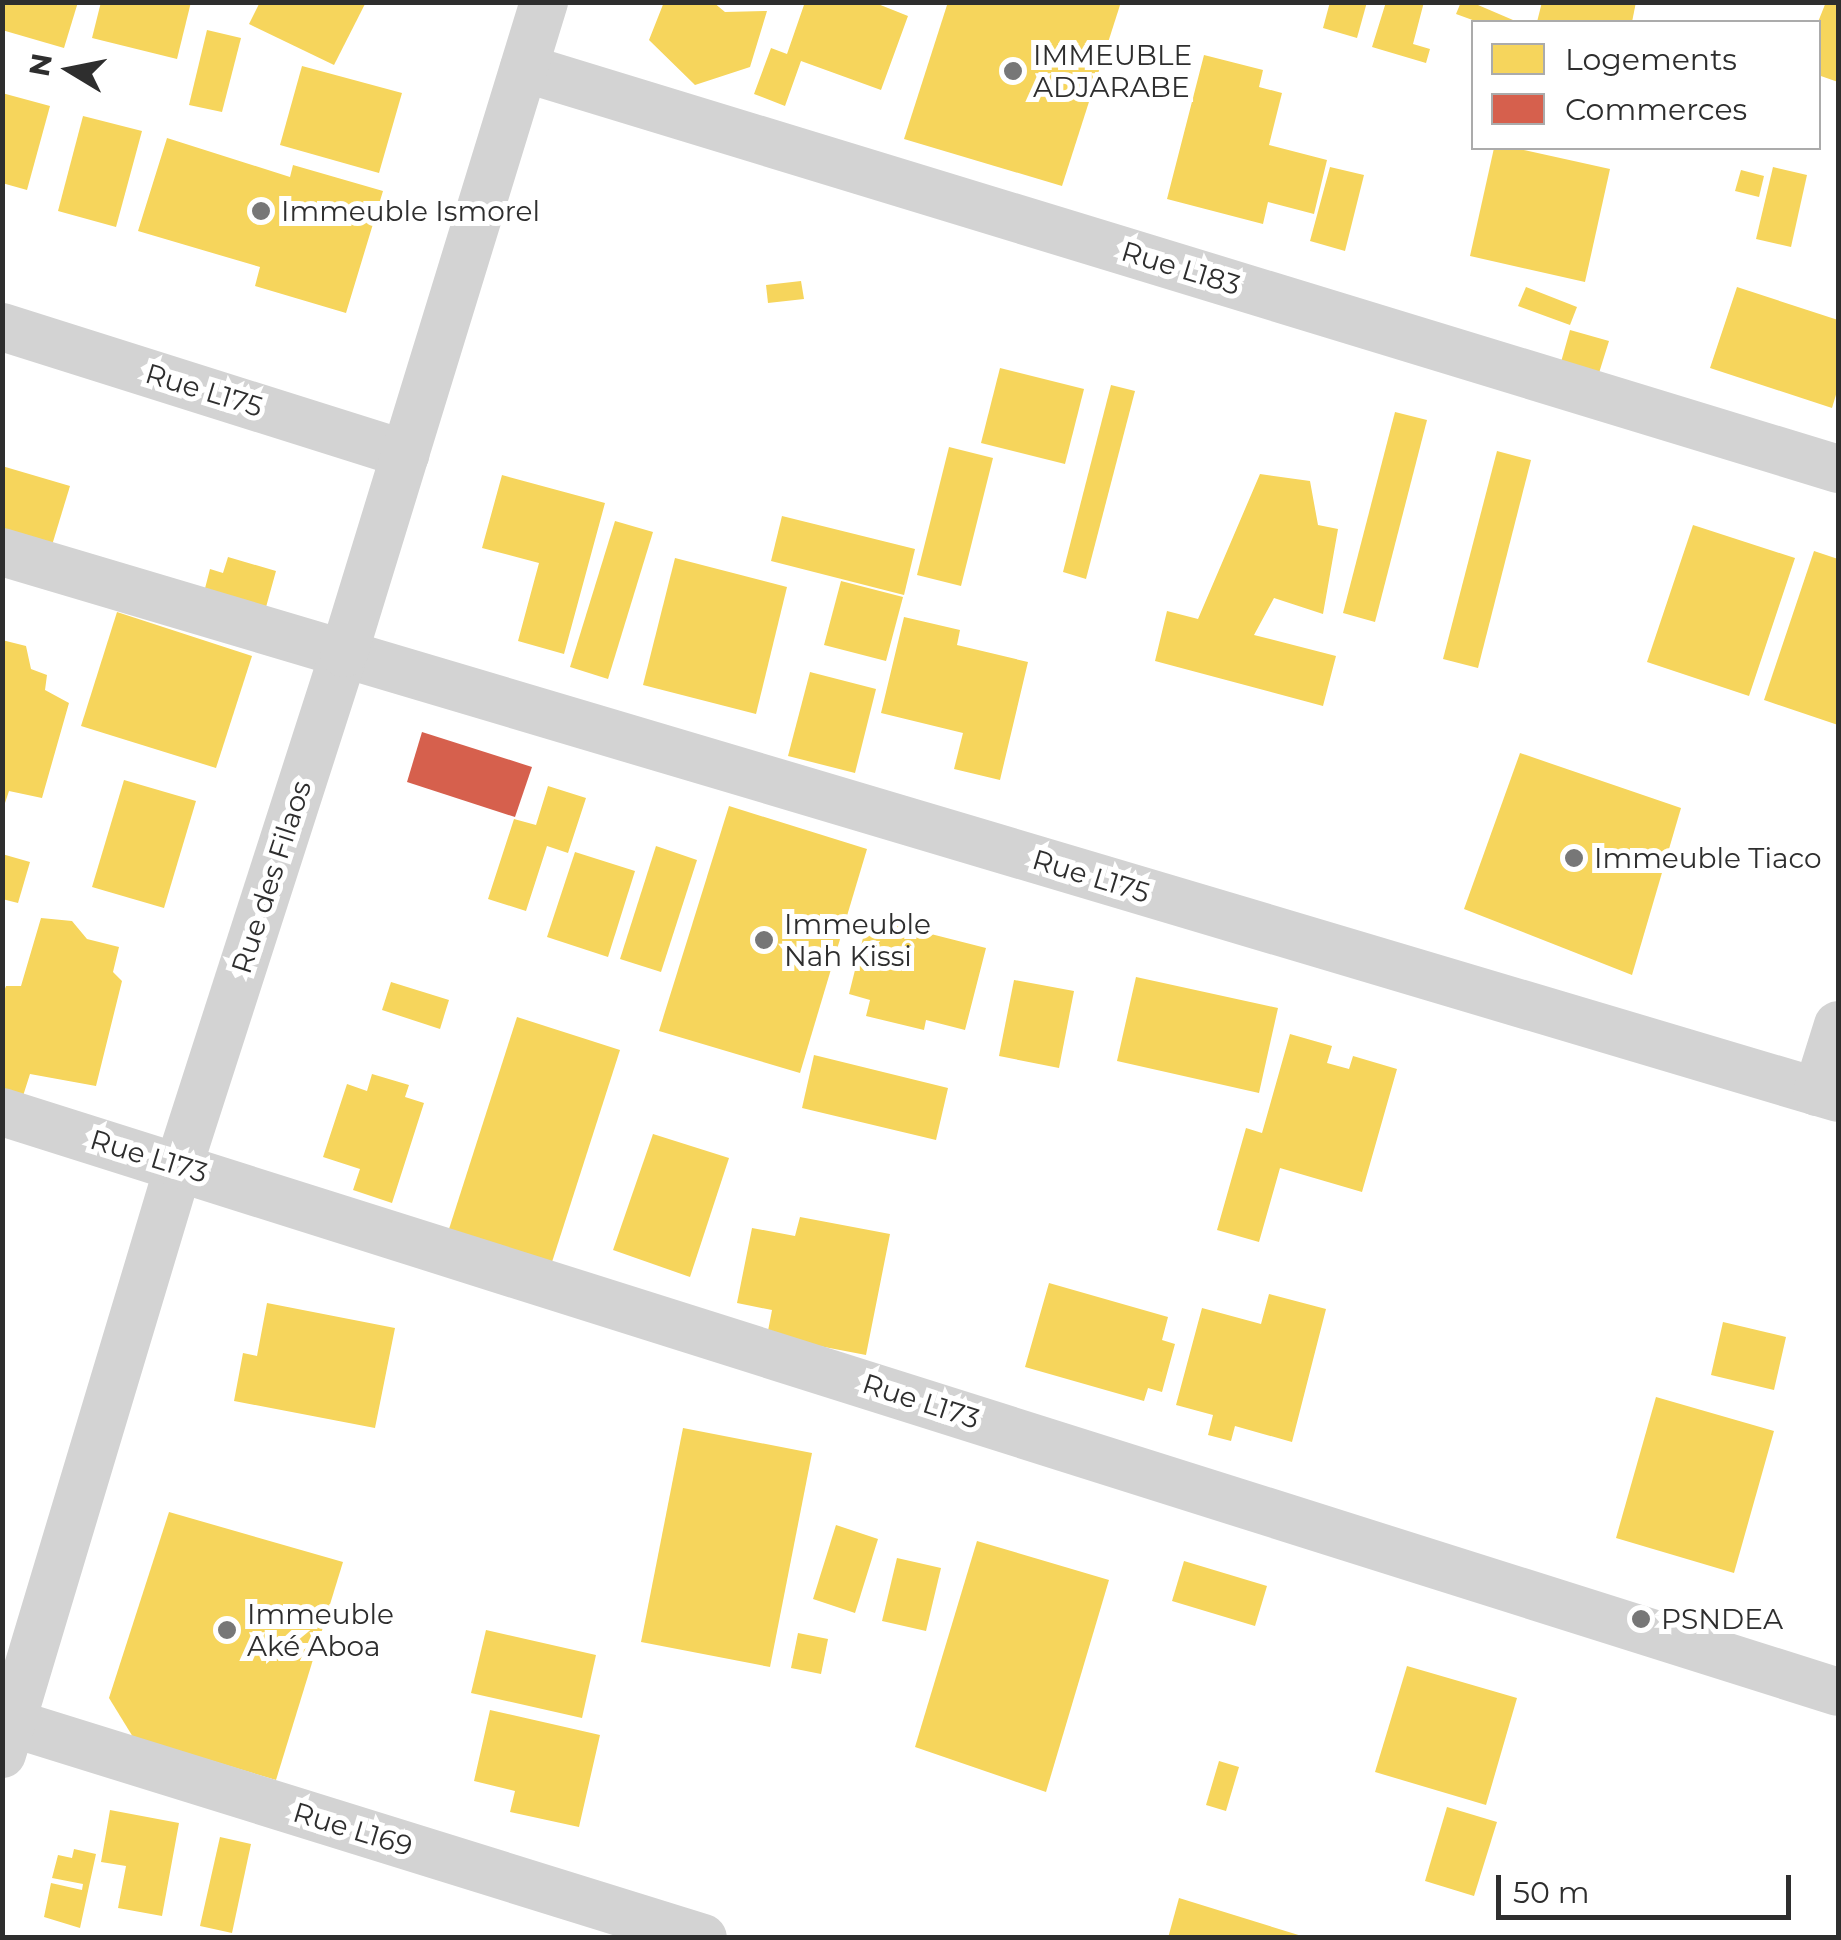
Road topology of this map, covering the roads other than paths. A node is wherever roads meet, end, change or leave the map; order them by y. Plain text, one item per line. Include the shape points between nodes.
1 (544, 2) edge
2 (524, 68) junction
3 (2, 327) edge
4 (405, 454) junction
5 (1838, 468) edge
6 (2, 552) edge
7 (344, 653) junction
8 (1838, 1025) edge
9 (1828, 1095) edge
10 (2, 1112) edge
11 (178, 1165) junction
12 (1838, 1692) edge
13 (5, 1732) edge
14 (703, 1938) edge

1 - 2 street, Rue des Filaos
2 - 4 street, Rue des Filaos
2 - 5 street, Rue L183
3 - 4 street, Rue L175
4 - 7 street, Rue des Filaos
6 - 7 street, Rue L175
7 - 9 street, Rue L175
7 - 11 street, Rue des Filaos
8 - 9 street
10 - 11 street, Rue L173
11 - 12 street, Rue L173
11 - 13 street, Rue des Filaos
13 - 14 street, Rue L169

